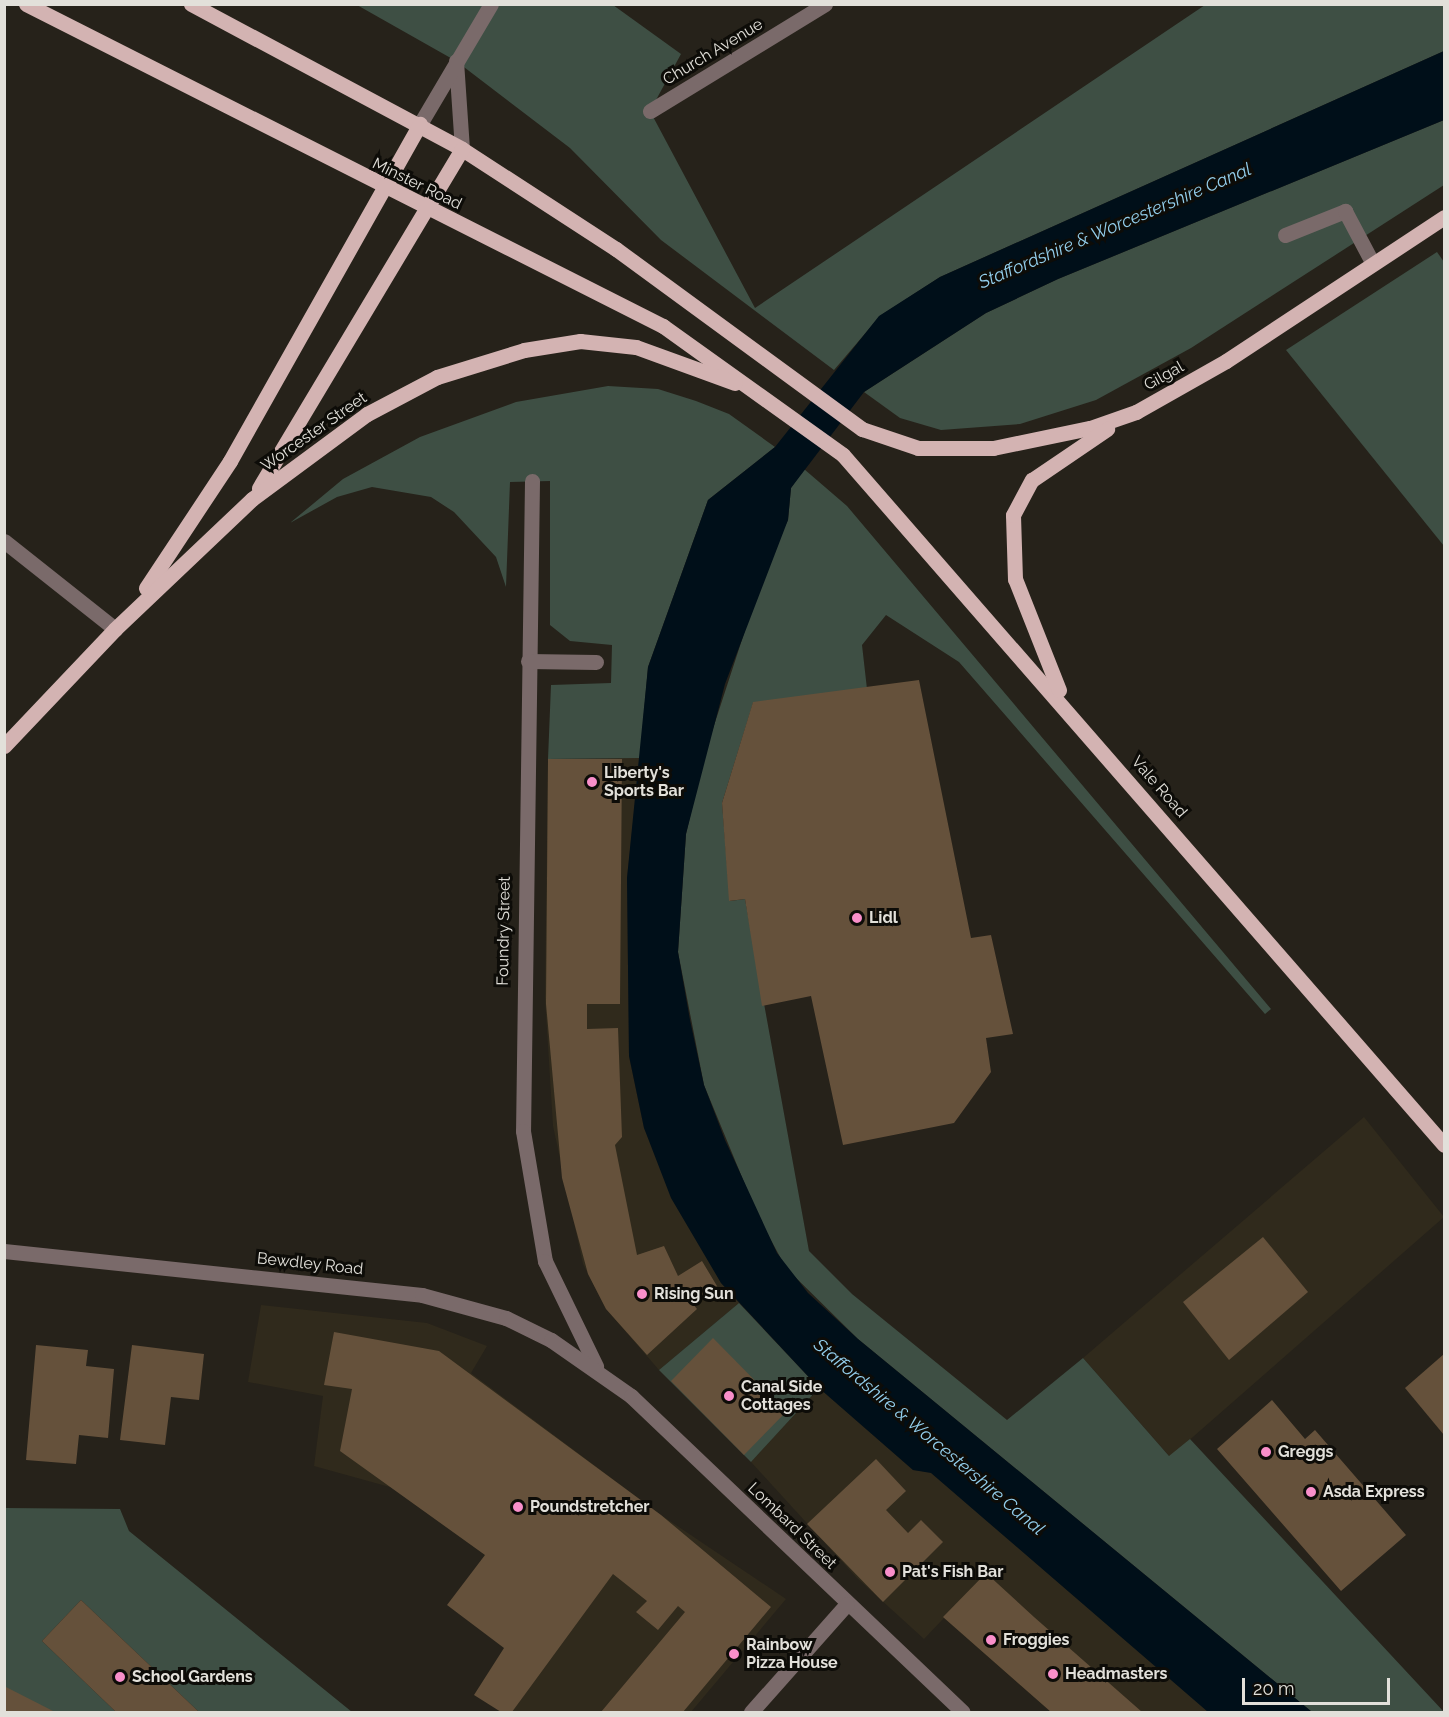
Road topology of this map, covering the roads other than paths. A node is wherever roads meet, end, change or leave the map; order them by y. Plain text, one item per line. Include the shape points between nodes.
1 (26, 4) edge
2 (191, 4) edge
3 (491, 4) edge
4 (825, 4) edge
5 (456, 61) junction
6 (650, 111) dead end
7 (420, 124) junction
8 (462, 149) junction
9 (381, 186) junction
10 (427, 209) junction
11 (1444, 217) edge
12 (1285, 236) dead end
13 (1372, 262) junction
14 (779, 405) junction
15 (1136, 412) junction
16 (532, 481) dead end
17 (252, 498) junction
18 (4, 541) edge
19 (115, 629) junction
20 (528, 661) junction
21 (596, 662) dead end
22 (1066, 706) junction
23 (4, 746) edge
24 (1444, 1145) edge
25 (4, 1251) edge
26 (596, 1366) junction
27 (847, 1604) junction
28 (751, 1713) edge
29 (963, 1713) edge

1 - 9 main road, Minster Road
2 - 7 main road
3 - 5 street
4 - 6 street, Church Avenue
5 - 7 street
5 - 8 street
7 - 8 main road
7 - 9 main road, Worcester Street
8 - 10 main road, Worcester Street
8 - 15 main road, Gilgal via 616,249 862,429 918,448 972,451 1048,438
9 - 10 main road, Minster Road
9 - 19 main road, Worcester Street via 230,461 182,540
10 - 14 main road, Minster Road via 663,326
10 - 17 main road, Worcester Street
11 - 13 main road, Gilgal
12 - 13 street via 1345,211
13 - 15 main road, Gilgal via 1226,361
14 - 17 main road, Worcester Street via 711,372 636,347 552,344 437,377 367,414
14 - 22 main road, Vale Road via 843,455
15 - 22 main road via 1053,461 1032,480 1013,515 1012,551 1021,604
16 - 20 street, Foundry Street
17 - 19 main road, Worcester Street
18 - 19 street
19 - 23 main road, Worcester Street
20 - 21 street
20 - 26 street, Foundry Street via 520,1077 526,1163 545,1261
22 - 24 main road, Vale Road
25 - 26 street, Bewdley Road via 422,1295 506,1318
26 - 27 street, Lombard Street
27 - 28 street
27 - 29 street, Lombard Street

